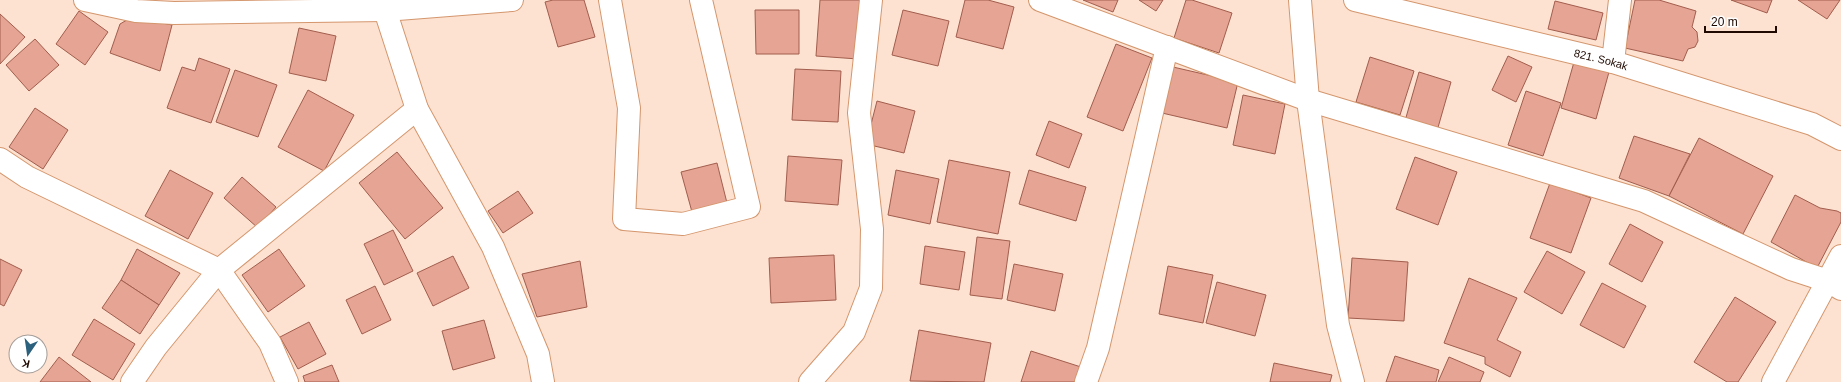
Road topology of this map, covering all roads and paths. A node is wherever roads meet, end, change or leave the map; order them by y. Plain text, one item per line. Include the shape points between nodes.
1 (85, 0) edge
2 (512, 0) edge
3 (610, 0) edge
4 (701, 0) edge
5 (871, 0) edge
6 (1040, 0) edge
7 (1300, 0) edge
8 (1355, 0) edge
9 (1620, 0) edge
10 (385, 5) edge
11 (171, 6) edge
12 (1167, 47) junction
13 (1613, 62) junction
14 (1308, 100) junction
15 (417, 109) junction
16 (1841, 138) edge
17 (0, 159) edge
18 (1841, 256) edge
19 (219, 270) junction
20 (1834, 285) edge
21 (132, 382) edge
22 (287, 382) edge
23 (543, 382) edge
24 (810, 382) edge
25 (1086, 382) edge
26 (1353, 382) edge
27 (1773, 382) edge

1 - 11 street via 136,11
2 - 10 street
3 - 4 street via 629,108 624,219 683,224 749,206
5 - 24 street via 859,113 872,229 871,288 854,332
6 - 12 street
7 - 14 street
8 - 13 street, 821. Sokak
9 - 13 street
10 - 11 street
10 - 15 street
12 - 14 street
12 - 25 street via 1098,348
13 - 16 street, 821. Sokak via 1812,124
14 - 20 street via 1644,201 1791,269
14 - 26 street via 1338,325
15 - 19 street
15 - 23 street via 493,247 538,354
17 - 19 street via 27,177
18 - 20 street
19 - 21 street via 156,347
19 - 22 street via 270,344
20 - 27 street

